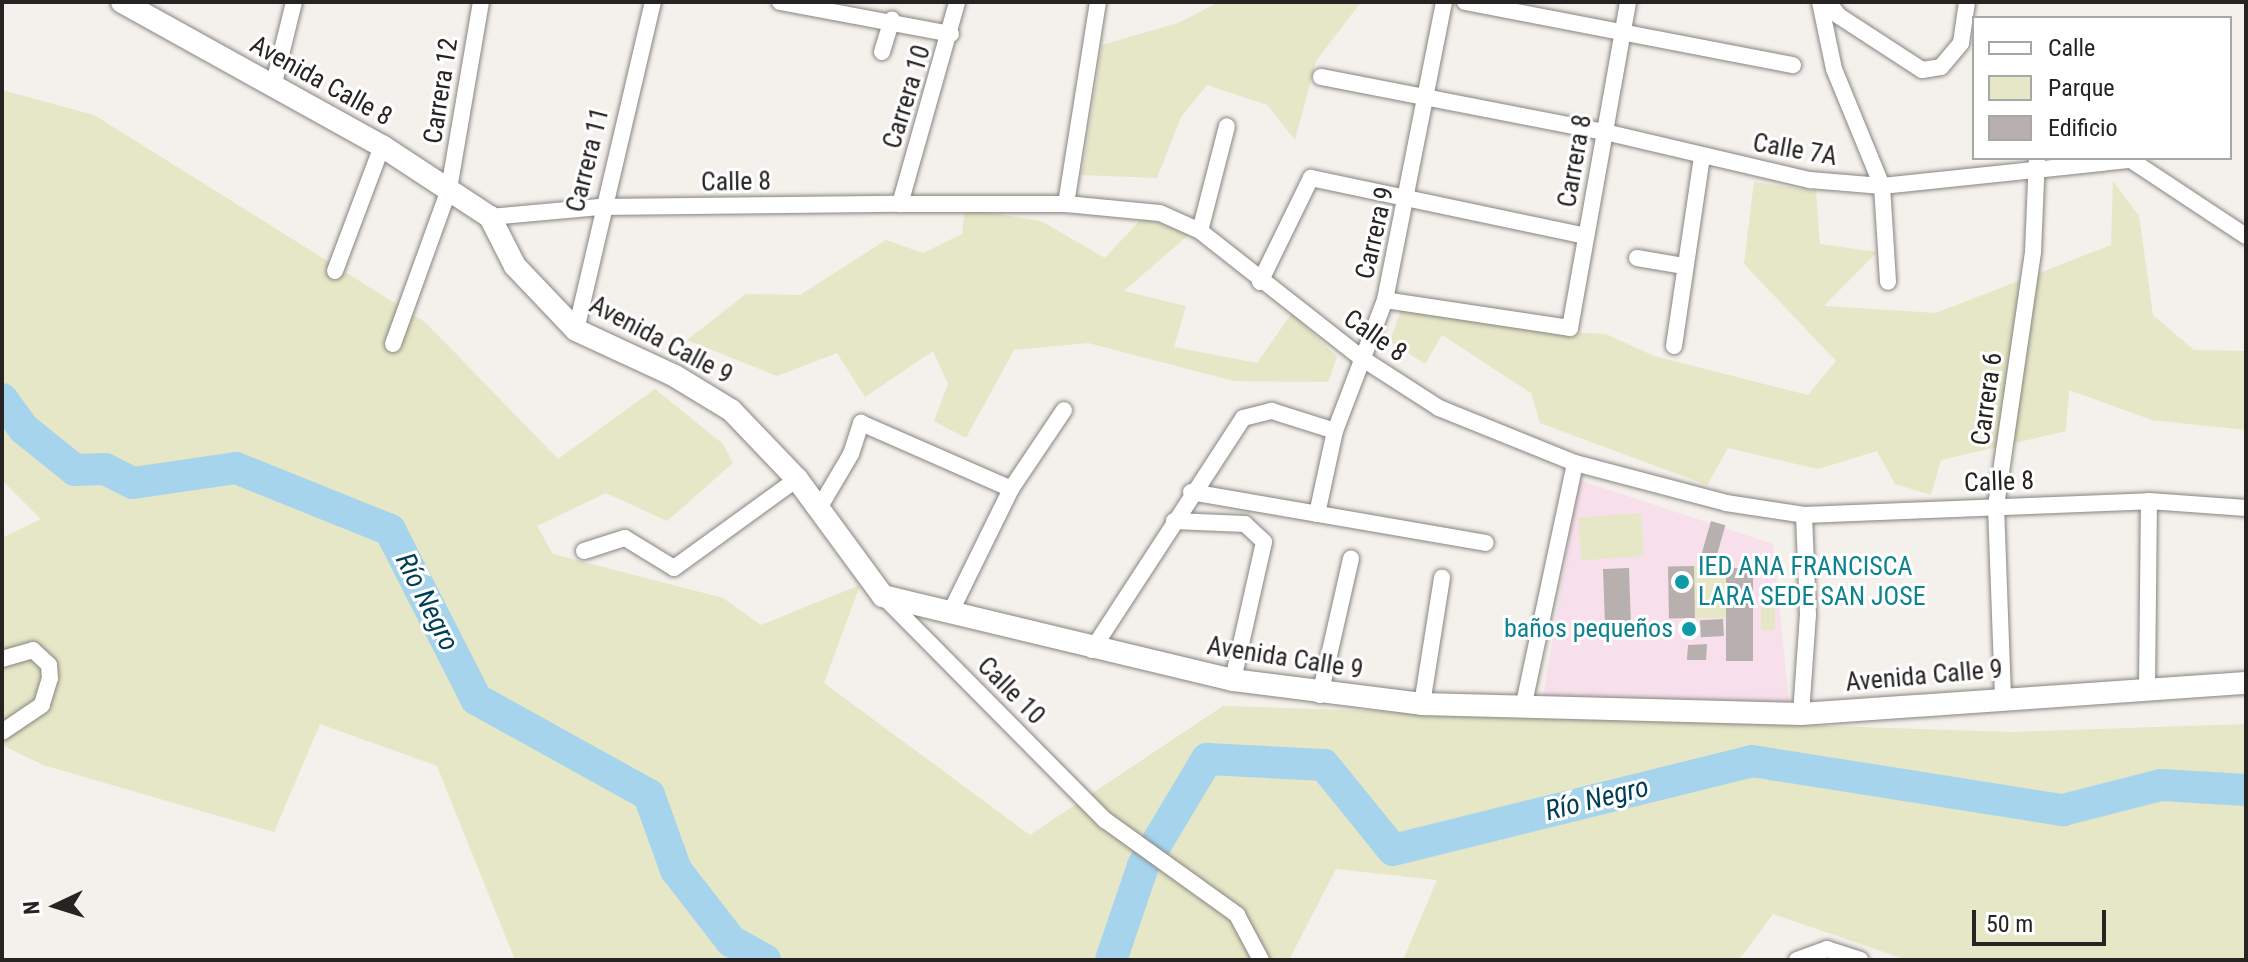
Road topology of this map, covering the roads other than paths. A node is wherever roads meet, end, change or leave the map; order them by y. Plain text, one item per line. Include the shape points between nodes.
1 (122, 2) edge
2 (294, 2) edge
3 (481, 2) edge
4 (653, 2) edge
5 (780, 2) edge
6 (957, 2) edge
7 (1098, 2) edge
8 (1444, 2) edge
9 (1465, 2) edge
10 (1628, 2) edge
11 (1820, 2) edge
12 (1828, 2) edge
13 (1967, 2) edge
14 (892, 20) junction
15 (1622, 32) junction
16 (951, 34) junction
17 (882, 52) dead end
18 (1793, 65) dead end
19 (1321, 77) dead end
20 (273, 87) junction
21 (1430, 96) junction
22 (1227, 126) dead end
23 (1605, 132) junction
24 (382, 146) junction
25 (1702, 156) junction
26 (2035, 165) edge
27 (1882, 186) junction
28 (449, 189) junction
29 (1408, 201) junction
30 (900, 204) junction
31 (1066, 204) junction
32 (600, 207) junction
33 (490, 217) junction
34 (1200, 231) junction
35 (2245, 234) edge
36 (1586, 236) junction
37 (1637, 258) dead end
38 (1684, 266) junction
39 (335, 271) dead end
40 (1260, 282) junction
41 (1888, 282) dead end
42 (1385, 300) junction
43 (576, 330) junction
44 (393, 344) dead end
45 (1674, 346) dead end
46 (1360, 357) junction
47 (1064, 410) dead end
48 (1335, 431) junction
49 (1575, 463) junction
50 (797, 479) junction
51 (1011, 489) junction
52 (1191, 492) junction
53 (2149, 501) junction
54 (1996, 506) junction
55 (2246, 508) edge
56 (818, 510) junction
57 (1317, 514) junction
58 (1804, 515) junction
59 (1174, 521) junction
60 (1486, 543) dead end
61 (584, 551) dead end
62 (1351, 558) dead end
63 (1442, 578) dead end
64 (883, 596) junction
65 (950, 613) junction
66 (1092, 650) junction
67 (2, 659) edge
68 (1233, 680) junction
69 (2246, 683) edge
70 (2147, 688) junction
71 (1320, 695) junction
72 (2003, 697) junction
73 (1422, 704) junction
74 (1523, 708) junction
75 (1801, 714) junction
76 (2, 732) edge
77 (1261, 960) edge
78 (1797, 960) edge
79 (1860, 960) edge

1 - 20 street, Avenida Calle 8
2 - 20 street
3 - 28 street, Carrera 12
4 - 32 street, Carrera 11
5 - 14 street
6 - 16 street, Carrera 10
7 - 31 street
8 - 21 street, Carrera 9
9 - 15 street
10 - 15 street, Carrera 8
11 - 27 street via 1834,69
12 - 13 street via 1839,16 1922,70 1941,67 1961,43
14 - 16 street
14 - 17 street
15 - 18 street
15 - 23 street, Carrera 8
16 - 30 street, Carrera 10
19 - 21 street, Calle 7A
20 - 24 street, Avenida Calle 8
21 - 23 street, Calle 7A
21 - 29 street, Carrera 9
22 - 34 street
23 - 25 street, Calle 7A
23 - 36 street, Carrera 8
24 - 28 street, Avenida Calle 8
24 - 39 street
25 - 27 street, Calle 7A via 1810,180
25 - 38 street
26 - 27 street, Calle 7A
26 - 35 street, Calle 7A via 2131,160
26 - 54 street, Carrera 6 via 2033,252
27 - 41 street
28 - 33 street, Avenida Calle 8
28 - 44 street, Carrera 12
29 - 36 street
29 - 40 street via 1311,178
29 - 42 street, Carrera 9
30 - 31 street, Calle 8
30 - 32 street, Calle 8
31 - 34 street, Calle 8 via 1160,213
32 - 33 street, Calle 8
32 - 43 street, Carrera 11
33 - 43 street, Avenida Calle 9 via 515,266
34 - 40 street, Calle 8
36 - 42 street, Carrera 8 via 1570,328
37 - 38 street
38 - 45 street
40 - 46 street, Calle 8
42 - 46 street, Carrera 9
43 - 50 street, Avenida Calle 9 via 711,396
46 - 48 street, Carrera 9
46 - 49 street, Calle 8 via 1439,408
47 - 51 street
48 - 52 street via 1259,410 1243,418
48 - 57 street, Carrera 9
49 - 58 street, Calle 8 via 1726,503
49 - 74 street
50 - 56 street, Avenida Calle 9
50 - 61 street via 674,568 625,538
51 - 56 street via 861,423 842,474
51 - 65 street
52 - 57 street
52 - 59 street
53 - 54 street, Calle 8
53 - 55 street, Calle 8
53 - 70 street
54 - 58 street, Calle 8
54 - 72 street, Carrera 6
56 - 64 street, Avenida Calle 9
57 - 60 street
58 - 75 street via 1808,615
59 - 66 street
59 - 68 street via 1245,524 1264,542
62 - 71 street
63 - 73 street
64 - 65 street, Avenida Calle 9
64 - 77 street, Calle 10 via 1105,820 1237,915
65 - 66 street, Avenida Calle 9
66 - 68 street, Avenida Calle 9
67 - 76 street via 33,650 49,665 50,678 42,705
68 - 71 street, Avenida Calle 9
69 - 70 street, Avenida Calle 9
70 - 72 street, Avenida Calle 9
71 - 73 street, Avenida Calle 9
72 - 75 street, Avenida Calle 9
73 - 74 street, Avenida Calle 9
74 - 75 street, Avenida Calle 9
78 - 79 street via 1827,949

